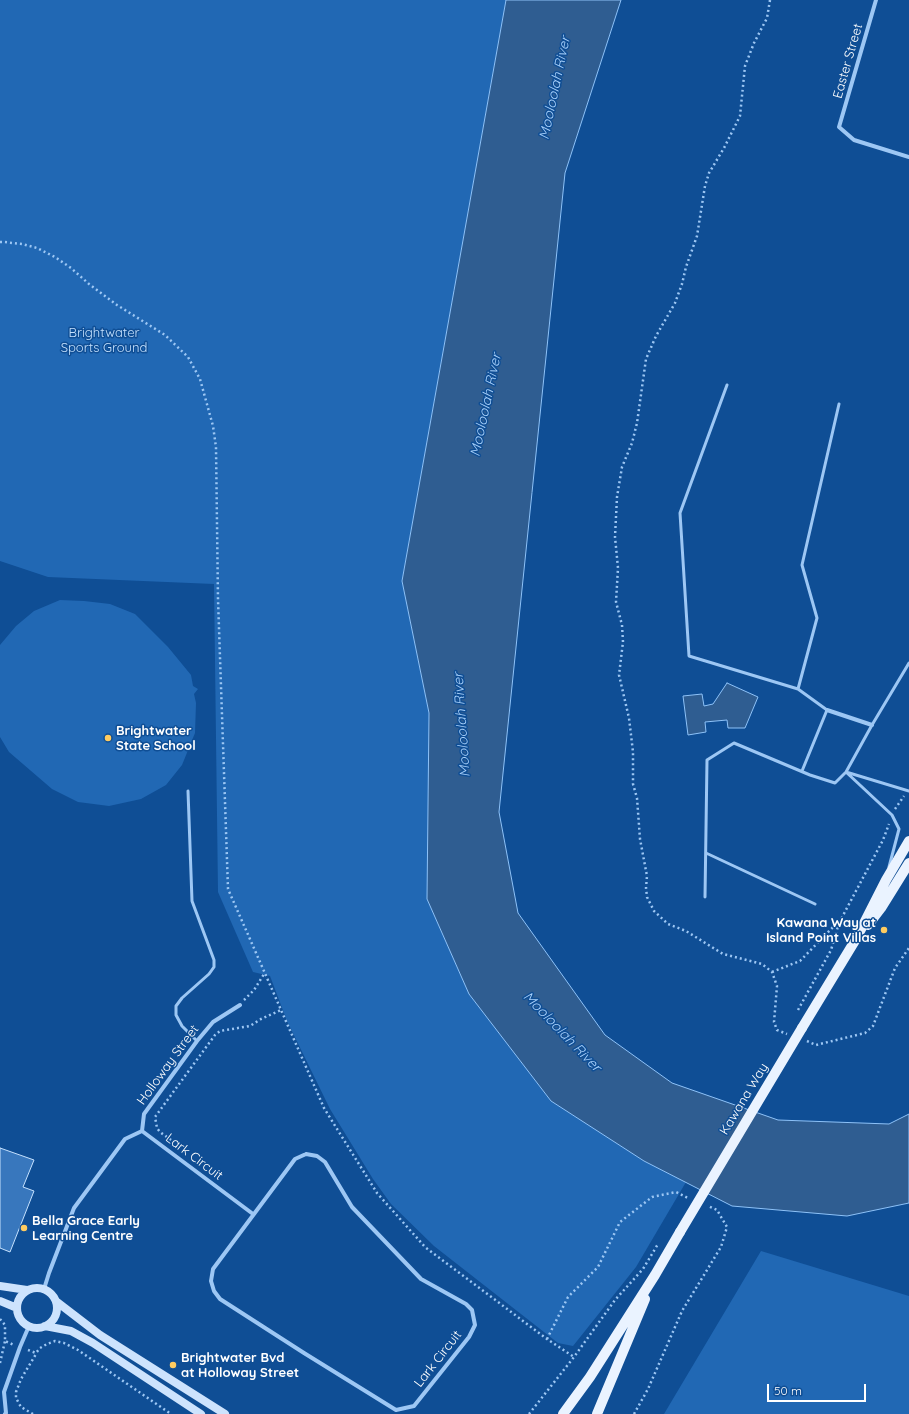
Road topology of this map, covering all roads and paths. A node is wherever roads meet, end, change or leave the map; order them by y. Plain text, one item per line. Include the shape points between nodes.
1 (770, 0) edge
2 (876, 0) edge
3 (909, 157) edge
4 (0, 242) edge
5 (727, 385) dead end
6 (839, 404) dead end
7 (909, 663) edge
8 (798, 689) junction
9 (827, 710) junction
10 (872, 725) junction
11 (802, 771) junction
12 (846, 772) junction
13 (188, 791) dead end
14 (908, 791) edge
15 (892, 815) junction
16 (909, 841) edge
17 (706, 853) junction
18 (909, 863) edge
19 (886, 880) junction
20 (705, 897) dead end
21 (815, 904) dead end
22 (839, 923) junction
23 (856, 938) junction
24 (909, 948) edge
25 (772, 972) junction
26 (264, 974) junction
27 (240, 1005) joint
28 (281, 1010) junction
29 (797, 1012) dead end
30 (790, 1035) dead end
31 (803, 1040) dead end
32 (197, 1041) junction
33 (142, 1131) junction
34 (172, 1140) dead end
35 (253, 1214) junction
36 (659, 1243) dead end
37 (655, 1274) junction
38 (0, 1286) edge
39 (44, 1289) junction
40 (27, 1290) junction
41 (0, 1301) edge
42 (57, 1302) junction
43 (17, 1308) junction
44 (0, 1319) edge
45 (29, 1326) junction
46 (45, 1326) junction
47 (5, 1341) junction
48 (10, 1343) dead end
49 (31, 1352) dead end
50 (36, 1353) junction
51 (574, 1357) junction
52 (0, 1363) edge
53 (6, 1414) edge
54 (33, 1414) edge
55 (171, 1414) edge
56 (201, 1414) edge
57 (225, 1414) edge
58 (529, 1414) edge
59 (563, 1414) edge
60 (597, 1414) edge

1 - 25 path via 767,18 744,66 740,116 709,173 697,236 682,284 646,359 637,423 622,467 617,497 615,538 618,568 616,602 623,642 619,675 629,718 633,784 647,876 647,897 654,911 668,924 686,931 723,954 762,964
2 - 3 street, Easter Street via 839,127 854,140
4 - 26 path via 37,248 55,257 117,305 165,334 188,357 200,379 216,447 218,599 228,889
5 - 8 lane via 680,514 690,656
6 - 8 lane via 802,565 817,618
7 - 10 lane
8 - 9 lane
9 - 10 street
9 - 11 lane
10 - 12 lane
11 - 12 lane via 835,783
11 - 17 lane via 734,743 707,760
12 - 14 lane
12 - 15 lane
13 - 32 lane via 192,901 214,960 214,967 182,998 176,1006 176,1016
14 - 15 path
15 - 19 lane via 899,829
15 - 22 path via 883,840
16 - 19 main road, Kawana Way
17 - 20 lane
17 - 21 lane
18 - 23 main road, Kawana Way via 882,908
19 - 23 main road, Kawana Way
22 - 25 path via 800,961
22 - 29 path via 831,950
23 - 37 main road, Kawana Way, bridge
24 - 31 path via 895,968 873,1026 865,1033 816,1044
25 - 30 path via 777,986 774,1022 777,1030
26 - 27 path
26 - 28 path
27 - 32 street, Holloway Street via 213,1022
28 - 34 path via 250,1026 220,1031 215,1035 155,1117 157,1128
28 - 51 path via 324,1108 377,1193 425,1247
32 - 33 street, Holloway Street via 144,1114
33 - 35 street, Lark Circuit
33 - 39 street via 125,1139 74,1208
35 - 35 street, Lark Circuit via 213,1269 211,1281 220,1299 396,1410 414,1406 469,1337 475,1325 472,1310 466,1304 421,1279 352,1207 325,1162 317,1156 306,1154 295,1159
36 - 51 path via 643,1269 615,1300
37 - 59 main road, Kawana Way via 590,1377
37 - 60 main road, Kawana Way
38 - 40 street
39 - 40 street
39 - 42 street via 52,1294
40 - 43 street via 18,1301
41 - 43 street
42 - 46 street via 54,1319
42 - 57 street via 100,1335
43 - 45 street via 21,1319
44 - 47 path via 5,1325
45 - 46 street
45 - 53 street via 4,1392
46 - 56 street via 71,1331 93,1343
47 - 48 path
47 - 52 path
49 - 50 path
50 - 54 path via 16,1392 21,1407
50 - 55 path via 40,1348 55,1341 64,1343
51 - 58 path

